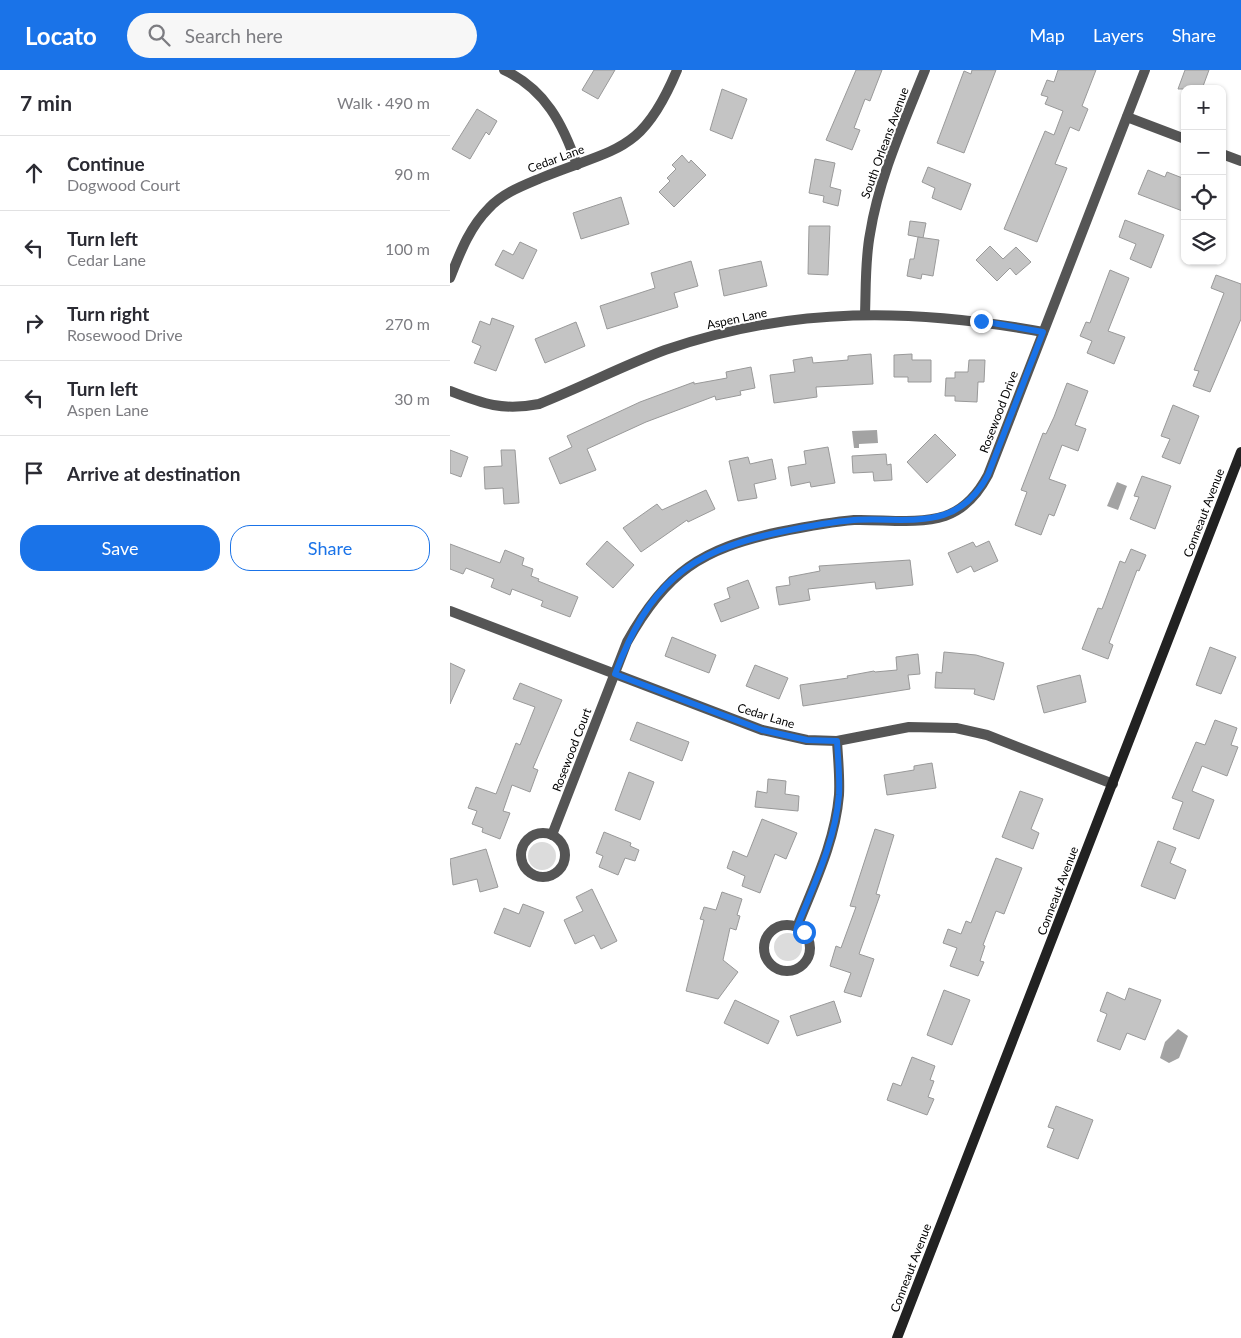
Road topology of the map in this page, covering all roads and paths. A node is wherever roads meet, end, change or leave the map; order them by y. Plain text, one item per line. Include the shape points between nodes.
1 (504, 70) edge
2 (677, 70) edge
3 (925, 70) edge
4 (1145, 70) edge
5 (1126, 118) junction
6 (1181, 138) edge
7 (1226, 155) edge
8 (1241, 161) edge
9 (577, 164) junction
10 (450, 278) edge
11 (865, 314) junction
12 (1043, 332) junction
13 (450, 391) edge
14 (1241, 452) edge
15 (450, 610) edge
16 (615, 674) junction
17 (837, 741) junction
18 (1113, 784) junction
19 (552, 835) junction
20 (797, 927) junction
21 (897, 1338) edge

1 - 9 street via 534,89 550,106 563,126
2 - 9 street, Cedar Lane via 655,115 639,134 618,149
3 - 11 street, South Orleans Avenue via 877,200 867,256
4 - 5 street, Rosewood Drive
5 - 6 street
5 - 12 street, Rosewood Drive
7 - 8 street
9 - 10 street, Cedar Lane via 520,186 489,208 466,239
11 - 12 street, Aspen Lane via 936,316
11 - 13 street, Aspen Lane via 754,327 709,337 665,350 539,404 519,408 494,406
12 - 16 street, Rosewood Drive via 988,475 966,504 946,516 817,525 758,537 709,554 689,565 656,595 627,642
14 - 18 street, Conneaut Avenue
15 - 16 street, Cedar Lane
16 - 17 street, Cedar Lane via 762,730 807,740
16 - 19 street, Rosewood Court
17 - 18 street, Cedar Lane via 909,727 956,728 987,736
17 - 20 street via 839,795 834,829
18 - 21 street, Conneaut Avenue
19 - 19 street via 531,836 522,847 524,868 536,876 550,876 562,867 563,845
20 - 20 street via 783,925 766,938 766,959 777,970 793,971 806,962 810,946

